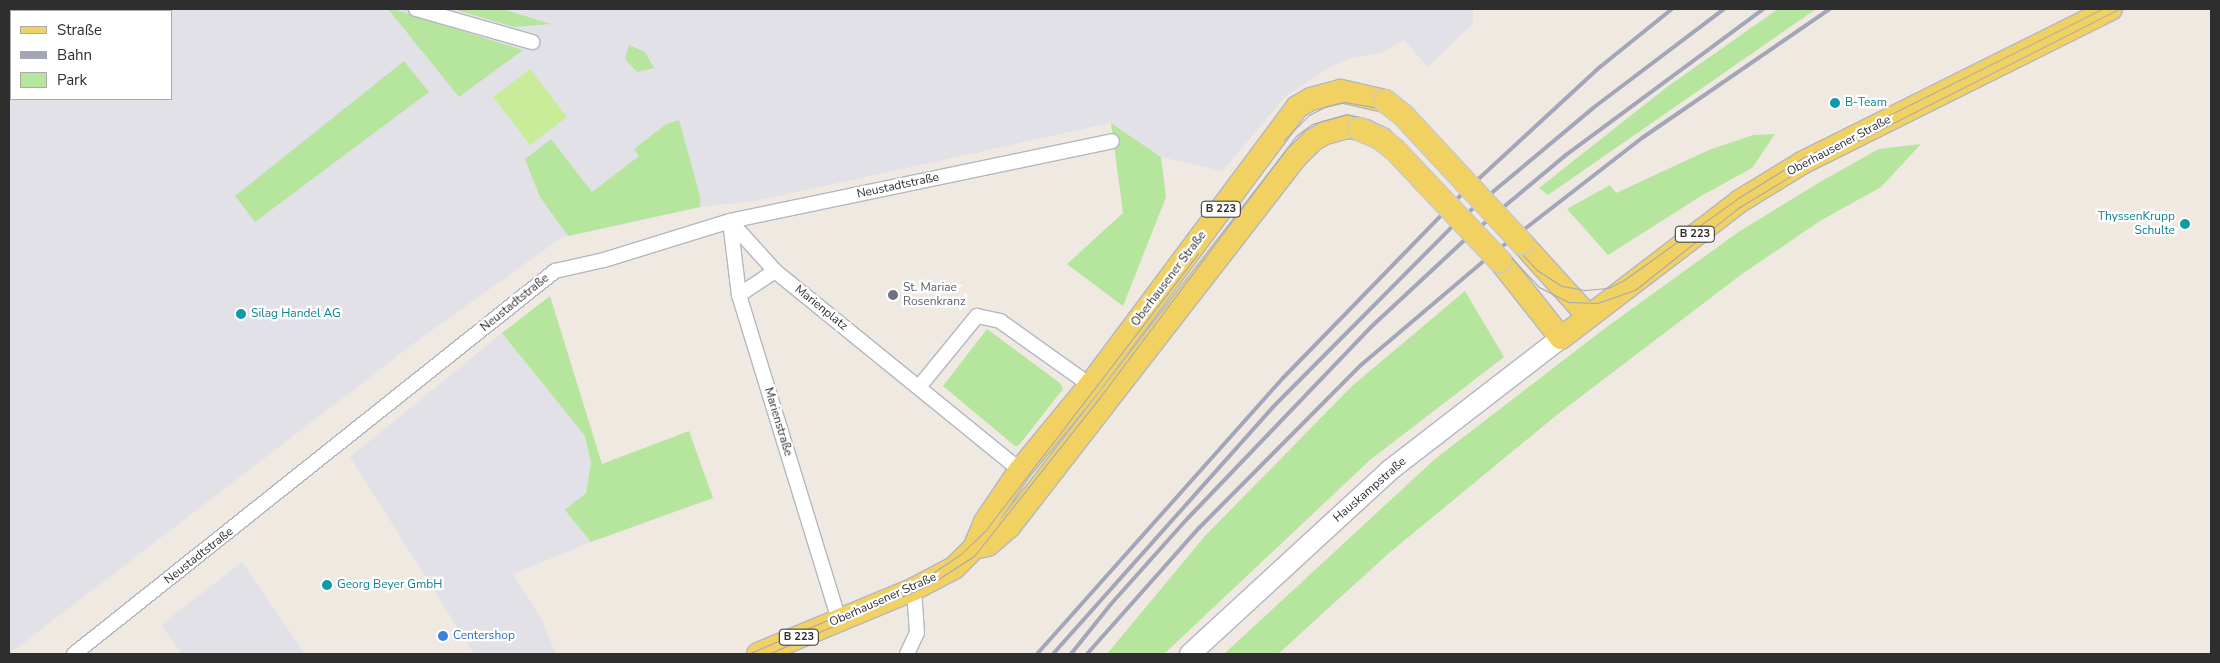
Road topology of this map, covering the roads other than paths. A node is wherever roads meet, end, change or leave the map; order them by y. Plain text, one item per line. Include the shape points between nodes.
1 (416, 9) edge
2 (2111, 9) edge
3 (532, 42) dead end
4 (1112, 141) dead end
5 (730, 221) junction
6 (775, 271) junction
7 (739, 295) junction
8 (1575, 327) junction
9 (1090, 385) junction
10 (919, 387) junction
11 (1020, 470) junction
12 (974, 548) junction
13 (914, 589) junction
14 (839, 620) junction
15 (74, 654) edge
16 (758, 654) edge
17 (907, 654) edge
18 (1190, 654) edge

1 - 3 street
2 - 8 main road, Oberhausener Straße / B 223 via 1822,152 1740,201
4 - 5 street, Neustadtstraße
5 - 6 street, Marienplatz
5 - 7 street, Marienstraße
5 - 15 street, Neustadtstraße via 604,260 555,271
6 - 7 street
6 - 10 street, Marienplatz
7 - 14 street, Marienstraße
8 - 9 main road, Oberhausener Straße / B 223, bridge via 1522,243 1404,115 1385,101 1341,91 1311,99 1297,107
8 - 12 main road, Oberhausener Straße / B 223, bridge via 1500,261 1394,149 1359,129 1347,127 1325,133 1298,155 1009,527 988,545
8 - 18 main road, Hauskampstraße via 1390,470
9 - 10 street via 1000,321 977,316
9 - 11 main road, Oberhausener Straße / B 223
10 - 11 street, Marienplatz
11 - 12 main road, Oberhausener Straße / B 223 via 985,522
12 - 13 main road, Oberhausener Straße / B 223 via 954,568
13 - 14 main road, Oberhausener Straße / B 223
13 - 17 street via 917,634
14 - 16 main road, Oberhausener Straße / B 223

